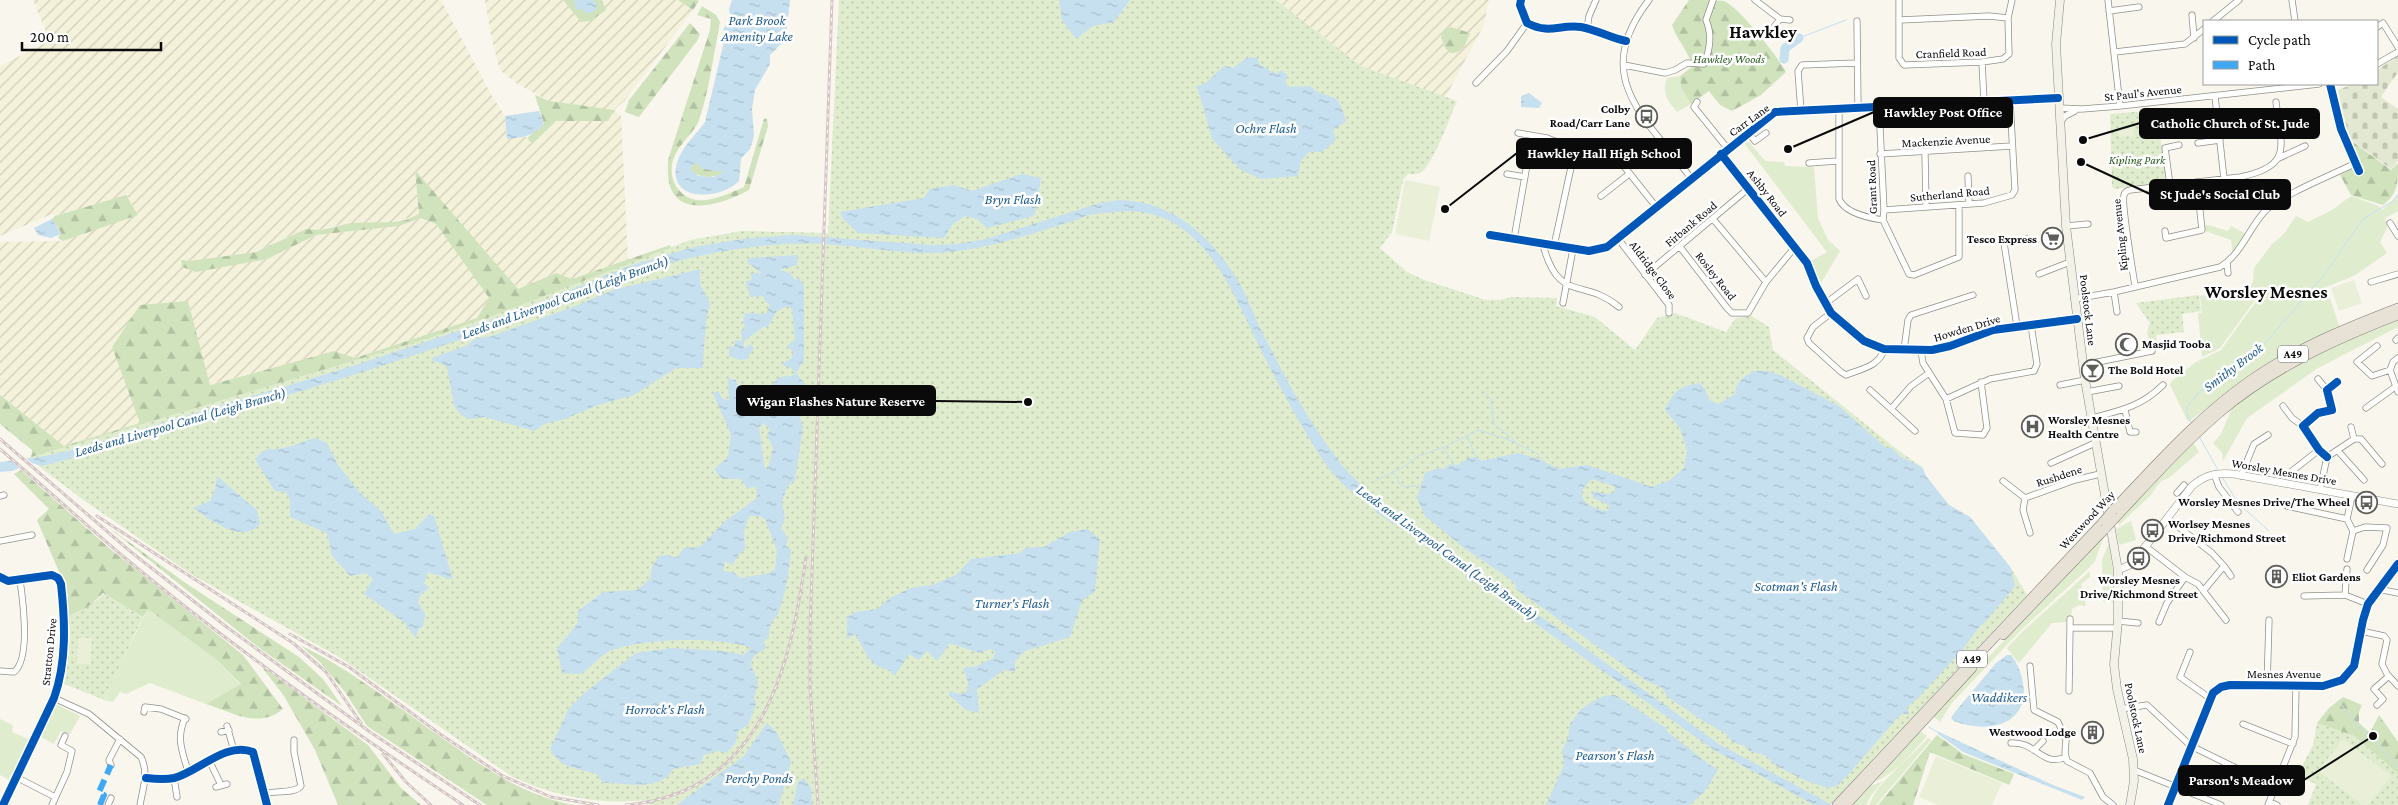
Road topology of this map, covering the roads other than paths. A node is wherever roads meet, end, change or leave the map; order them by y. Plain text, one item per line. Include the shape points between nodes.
1 (1521, 0) edge
2 (1596, 0) edge
3 (1649, 0) edge
4 (1713, 0) edge
5 (1755, 0) edge
6 (1898, 0) edge
7 (2012, 0) edge
8 (2060, 0) edge
9 (2108, 0) edge
10 (2239, 0) edge
11 (2292, 0) edge
12 (2139, 7) dead end
13 (2109, 11) junction
14 (2192, 15) dead end
15 (2008, 18) junction
16 (1780, 19) junction
17 (1790, 20) dead end
18 (1900, 20) junction
19 (2214, 20) edge
20 (2295, 20) edge
21 (1857, 21) dead end
22 (1527, 23) junction
23 (2378, 26) edge
24 (1587, 28) junction
25 (2203, 30) edge
26 (1771, 31) dead end
27 (2194, 38) junction
28 (1626, 41) junction
29 (2398, 47) edge
30 (2115, 52) junction
31 (2398, 52) edge
32 (1982, 62) junction
33 (1857, 63) junction
34 (2378, 63) edge
35 (1624, 64) junction
36 (1476, 84) dead end
37 (2302, 85) edge
38 (2330, 85) edge
39 (2215, 96) junction
40 (2058, 98) junction
41 (2010, 100) junction
42 (1984, 101) junction
43 (1697, 102) dead end
44 (2276, 102) dead end
45 (2120, 106) junction
46 (1879, 107) junction
47 (1858, 108) junction
48 (2058, 108) junction
49 (1839, 109) junction
50 (2082, 109) junction
51 (1800, 110) junction
52 (2059, 124) junction
53 (1748, 132) junction
54 (1766, 133) dead end
55 (1518, 134) dead end
56 (1532, 136) junction
57 (2220, 140) junction
58 (2198, 143) dead end
59 (2179, 145) dead end
60 (2012, 146) junction
61 (2305, 146) dead end
62 (1575, 149) junction
63 (1728, 149) junction
64 (1924, 153) junction
65 (1721, 154) junction
66 (1880, 154) junction
67 (2279, 158) junction
68 (1838, 161) junction
69 (1809, 163) dead end
70 (2356, 164) junction
71 (2359, 171) dead end
72 (1507, 174) dead end
73 (1629, 174) junction
74 (1968, 176) dead end
75 (1526, 177) junction
76 (1691, 178) junction
77 (2224, 179) junction
78 (2197, 182) junction
79 (2170, 185) junction
80 (1749, 188) junction
81 (1604, 196) dead end
82 (1969, 203) junction
83 (1959, 205) junction
84 (1926, 206) junction
85 (1657, 208) junction
86 (1884, 210) junction
87 (1713, 219) junction
88 (1883, 220) junction
89 (2390, 223) dead end
90 (2088, 224) dead end
91 (2066, 226) junction
92 (2165, 231) dead end
93 (1490, 235) dead end
94 (2398, 236) edge
95 (2027, 239) dead end
96 (1514, 240) junction
97 (1618, 240) junction
98 (1543, 245) junction
99 (1554, 246) junction
100 (1680, 247) junction
101 (1795, 247) junction
102 (1573, 249) junction
103 (2070, 262) junction
104 (2226, 263) junction
105 (2228, 273) dead end
106 (2039, 274) dead end
107 (2398, 274) edge
108 (1646, 275) junction
109 (1766, 282) junction
110 (2371, 282) dead end
111 (1567, 285) junction
112 (2135, 286) junction
113 (2114, 292) junction
114 (1972, 295) dead end
115 (1866, 296) dead end
116 (2074, 299) junction
117 (1563, 303) dead end
118 (1826, 303) junction
119 (1619, 306) dead end
120 (2398, 308) edge
121 (2117, 312) dead end
122 (1669, 313) dead end
123 (1831, 313) junction
124 (2398, 315) edge
125 (2077, 319) junction
126 (2032, 325) junction
127 (2016, 326) junction
128 (2377, 346) dead end
129 (1884, 349) junction
130 (1904, 350) junction
131 (1921, 351) junction
132 (2152, 351) dead end
133 (2398, 358) edge
134 (2083, 365) junction
135 (2390, 370) junction
136 (1928, 373) junction
137 (2318, 379) dead end
138 (2085, 380) junction
139 (1981, 382) junction
140 (2337, 382) dead end
141 (2060, 385) dead end
142 (2163, 385) dead end
143 (2118, 386) dead end
144 (2396, 389) edge
145 (1870, 390) dead end
146 (2328, 390) junction
147 (2087, 392) junction
148 (1946, 399) junction
149 (2283, 406) dead end
150 (2366, 408) dead end
151 (1891, 409) junction
152 (2125, 410) junction
153 (2092, 418) junction
154 (2202, 423) junction
155 (2303, 426) junction
156 (2350, 427) dead end
157 (1915, 430) dead end
158 (2132, 433) dead end
159 (2268, 435) dead end
160 (2354, 438) junction
161 (2095, 443) junction
162 (2319, 450) junction
163 (2338, 451) junction
164 (2327, 457) junction
165 (2051, 463) dead end
166 (2382, 464) dead end
167 (2292, 471) dead end
168 (2218, 473) junction
169 (2100, 474) junction
170 (2241, 476) junction
171 (2003, 480) dead end
172 (2364, 480) dead end
173 (2320, 490) junction
174 (2352, 496) junction
175 (2025, 498) junction
176 (2398, 504) edge
177 (2287, 506) dead end
178 (2238, 512) dead end
179 (2167, 518) junction
180 (2347, 519) junction
181 (2027, 531) dead end
182 (2353, 531) junction
183 (32, 535) dead end
184 (0, 541) edge
185 (2145, 546) junction
186 (2347, 560) dead end
187 (2398, 564) edge
188 (2224, 566) junction
189 (2348, 569) dead end
190 (2118, 570) junction
191 (2367, 570) dead end
192 (0, 576) edge
193 (2231, 576) dead end
194 (2185, 577) junction
195 (20, 580) junction
196 (2378, 589) junction
197 (2204, 590) junction
198 (2398, 593) edge
199 (2345, 595) junction
200 (2304, 596) dead end
201 (2368, 604) junction
202 (2070, 619) dead end
203 (2226, 620) dead end
204 (2269, 620) dead end
205 (2159, 622) dead end
206 (2138, 623) dead end
207 (2118, 625) junction
208 (2070, 628) junction
209 (2361, 631) junction
210 (2190, 652) dead end
211 (2030, 666) dead end
212 (0, 671) edge
213 (2389, 676) junction
214 (2267, 686) junction
215 (2296, 686) junction
216 (2398, 686) edge
217 (2069, 691) dead end
218 (54, 698) junction
219 (2211, 699) junction
220 (2377, 705) dead end
221 (2121, 709) junction
222 (144, 712) dead end
223 (2243, 724) dead end
224 (221, 732) dead end
225 (64, 736) dead end
226 (120, 739) junction
227 (294, 740) dead end
228 (2043, 741) dead end
229 (2015, 742) dead end
230 (2293, 744) junction
231 (2191, 746) junction
232 (2035, 749) junction
233 (234, 751) junction
234 (2066, 757) junction
235 (210, 760) junction
236 (111, 765) dead end
237 (2238, 769) dead end
238 (2134, 770) junction
239 (188, 771) junction
240 (16, 777) junction
241 (146, 778) junction
242 (174, 778) junction
243 (221, 785) dead end
244 (2175, 786) junction
245 (264, 794) junction
246 (55, 797) junction
247 (177, 797) dead end
248 (111, 798) dead end
249 (1844, 803) edge
250 (2268, 803) edge
251 (2110, 804) edge
252 (3, 805) edge
253 (52, 805) edge
254 (108, 805) edge
255 (140, 805) edge
256 (267, 805) edge
257 (2130, 805) edge
258 (2168, 805) edge
259 (2221, 805) edge
260 (2277, 805) edge

1 - 22 street
2 - 24 street
3 - 28 street
4 - 35 street via 1706,20 1710,40 1704,64 1687,63 1665,73
5 - 16 street
6 - 18 street, Cranfield Road
7 - 15 street, Cranfield Road
8 - 40 main road, Poolstock Lane via 2056,44
9 - 13 street
10 - 19 street
11 - 20 street
12 - 13 street
13 - 30 street
14 - 27 street
15 - 18 street
15 - 32 street, Cranfield Road via 2009,54 2003,59
16 - 17 street
16 - 26 street
18 - 32 street, Cranfield Road via 1899,58 1904,64
21 - 33 street
22 - 24 street via 1549,31 1568,26
22 - 36 street via 1507,51
23 - 29 street via 2383,23
24 - 28 street
25 - 27 street
27 - 30 street via 2185,44
28 - 35 street
30 - 45 street
31 - 34 street
32 - 42 street
33 - 47 street
33 - 51 street via 1802,66 1798,71
35 - 76 street via 1625,85 1632,102
37 - 39 street, St Paul's Avenue
38 - 70 street via 2341,129
39 - 45 street, St Paul's Avenue
39 - 57 street
40 - 41 street, Carr Lane
40 - 48 main road, Poolstock Lane
41 - 42 street, Carr Lane
41 - 60 street, Sutherland Road
42 - 46 street, Carr Lane
43 - 63 street via 1694,107
44 - 67 street via 2282,152
45 - 50 street, St Paul's Avenue
46 - 47 street, Carr Lane
46 - 66 street, Grant Road
47 - 49 street, Carr Lane
48 - 50 street, St Paul's Avenue
48 - 52 main road, Poolstock Lane
49 - 51 street, Carr Lane
49 - 68 street
50 - 52 street via 2065,116
51 - 53 street, Carr Lane via 1775,112
52 - 91 main road, Poolstock Lane
53 - 54 street via 1755,141
53 - 63 street, Carr Lane
55 - 56 street
56 - 62 street
56 - 75 street
57 - 58 street
57 - 77 street
59 - 79 street via 2165,148
60 - 64 street, Mackenzie Avenue
60 - 82 street, Sutherland Road via 2015,190 2012,195 1984,203
61 - 67 street, Kipling Avenue
62 - 73 street via 1614,157
62 - 99 street
63 - 65 street, Carr Lane
64 - 66 street, Mackenzie Avenue
64 - 84 street
65 - 76 street, Carr Lane
65 - 80 street, Ashby Road
66 - 86 street, Grant Road
67 - 77 street, Kipling Avenue via 2254,173
68 - 69 street
68 - 88 street via 1842,206
70 - 71 street
70 - 104 street via 2266,210
72 - 75 street
73 - 81 street
73 - 85 street
74 - 82 street
75 - 96 street
76 - 85 street, Carr Lane
77 - 78 street, Kipling Avenue
78 - 79 street, Kipling Avenue
78 - 92 street via 2202,230 2166,238
79 - 112 street, Kipling Avenue via 2130,190 2124,194
80 - 87 street, Firbank Road
80 - 101 street, Ashby Road
82 - 83 street, Sutherland Road
83 - 84 street, Sutherland Road
83 - 88 street, Grant Road via 1959,258 1914,275 1905,270
84 - 86 street, Sutherland Road
85 - 97 street, Carr Lane
86 - 88 street, Grant Road
87 - 100 street, Firbank Road
87 - 109 street
89 - 94 street
90 - 91 street
91 - 103 main road, Poolstock Lane
93 - 96 street, Carr Lane
95 - 127 street via 2004,243
96 - 98 street, Carr Lane
97 - 102 street, Carr Lane via 1598,250
97 - 108 street, Aldridge Close
98 - 99 street, Carr Lane
98 - 111 street via 1559,280
99 - 102 street, Carr Lane
100 - 108 street, Firbank Road
100 - 109 street, Rosley Road via 1732,313 1748,313
101 - 109 street, Rosley Road
101 - 118 street, Howden Drive via 1807,262
102 - 111 street
103 - 106 street
103 - 116 main road, Poolstock Lane
104 - 105 street
104 - 112 street via 2212,270
107 - 110 street via 2379,277
108 - 122 street, Aldridge Close via 1670,306
111 - 117 street
111 - 119 street via 1606,296
112 - 113 street
113 - 116 street
113 - 121 street
114 - 130 street via 1911,315
115 - 118 street via 1857,276
116 - 125 main road, Poolstock Lane
118 - 123 street, Howden Drive
120 - 154 highway, Westwood Way / A49 via 2292,354 2248,382
123 - 129 street, Howden Drive via 1855,335
123 - 129 street via 1813,327 1807,338 1846,375 1873,364 1880,359
124 - 154 highway, Westwood Way / A49 via 2292,362
125 - 126 street, Howden Drive
125 - 134 main road, Poolstock Lane
126 - 127 street, Howden Drive
126 - 139 street via 2036,369
127 - 131 street, Howden Drive via 1982,333 1950,346
128 - 135 street via 2356,362 2372,376
129 - 130 street, Howden Drive
130 - 131 street, Howden Drive
131 - 136 street
132 - 134 street
133 - 135 street via 2392,362
134 - 138 main road, Poolstock Lane
135 - 144 street
136 - 148 street
136 - 151 street via 1911,386
137 - 146 street
138 - 141 street
138 - 147 main road, Poolstock Lane
139 - 148 street
139 - 148 street via 1987,428 1983,435 1954,433
140 - 146 street
142 - 152 street via 2139,404
143 - 147 street
144 - 150 street
145 - 151 street
146 - 155 street via 2332,410 2318,413
147 - 153 main road, Poolstock Lane
149 - 155 street
151 - 157 street
152 - 153 street
152 - 158 street
153 - 161 main road, Poolstock Lane
154 - 249 highway, Westwood Way / A49, bridge
155 - 162 street
156 - 160 street
159 - 170 street via 2254,444
160 - 163 street
160 - 166 street via 2361,439
161 - 165 street
161 - 169 main road, Poolstock Lane
162 - 164 street
162 - 167 street
163 - 164 street
163 - 172 street
164 - 173 street
168 - 170 street, Worsley Mesnes Drive
168 - 178 street via 2219,488
168 - 179 street, Worsley Mesnes Drive via 2181,491
169 - 175 street, Rushdene
169 - 190 main road, Poolstock Lane
170 - 173 street, Worsley Mesnes Drive
171 - 175 street, Rushdene
173 - 174 street, Worsley Mesnes Drive
174 - 176 street, Worsley Mesnes Drive
174 - 180 street
175 - 181 street, Rushdene via 2022,510
177 - 180 street
179 - 185 street, Worsley Mesnes Drive
179 - 188 street via 2212,552
180 - 182 street
182 - 186 street
182 - 191 street via 2365,527 2387,528 2383,545
183 - 184 street
185 - 190 street, Worsley Mesnes Drive via 2132,564
185 - 194 street
187 - 196 street, Mesnes Avenue
188 - 193 street
188 - 197 street
189 - 199 street
190 - 207 main road, Poolstock Lane
192 - 195 street, Stratton Drive via 8,581
194 - 197 street
194 - 205 street via 2167,603
195 - 212 street via 24,628 21,663 14,672
195 - 218 street, Stratton Drive via 52,575 61,584 64,632 59,683
196 - 198 street
196 - 201 street, Mesnes Avenue
197 - 203 street
199 - 200 street
199 - 201 street
201 - 209 street, Mesnes Avenue
202 - 208 street
204 - 214 street
206 - 207 street
207 - 208 street
207 - 221 main road, Poolstock Lane via 2114,664
208 - 217 street
209 - 213 street via 2384,636 2387,640 2382,664
209 - 215 street, Mesnes Avenue via 2355,663 2346,677 2327,686
210 - 219 street via 2180,677
211 - 234 street via 2034,710 2058,722 2066,740
213 - 216 street
213 - 220 street via 2374,689 2383,699
214 - 215 street, Mesnes Avenue
214 - 219 street, Mesnes Avenue via 2225,686 2217,690
215 - 230 street
218 - 226 street via 89,714
218 - 240 street
219 - 231 street
221 - 231 street via 2147,705
221 - 238 main road, Poolstock Lane
222 - 239 street via 145,707 161,709 187,719 180,731 179,744
223 - 230 street
224 - 233 street via 228,728
225 - 246 street via 61,745 72,751 67,772
226 - 236 street via 110,760
226 - 241 street via 141,757 146,767
227 - 245 street via 302,786 293,791
228 - 232 street
229 - 232 street
230 - 250 street
231 - 237 street
231 - 244 street
232 - 234 street via 2048,760 2056,762
233 - 235 street
233 - 245 street via 245,749 253,752
234 - 251 street via 2071,764 2090,773
235 - 239 street
235 - 243 street
238 - 244 street
238 - 257 main road, Poolstock Lane
239 - 242 street
240 - 246 street
240 - 252 street
241 - 242 street
241 - 255 street
242 - 247 street
244 - 258 street
244 - 259 street
245 - 256 street
246 - 253 street
248 - 254 street
250 - 260 street

